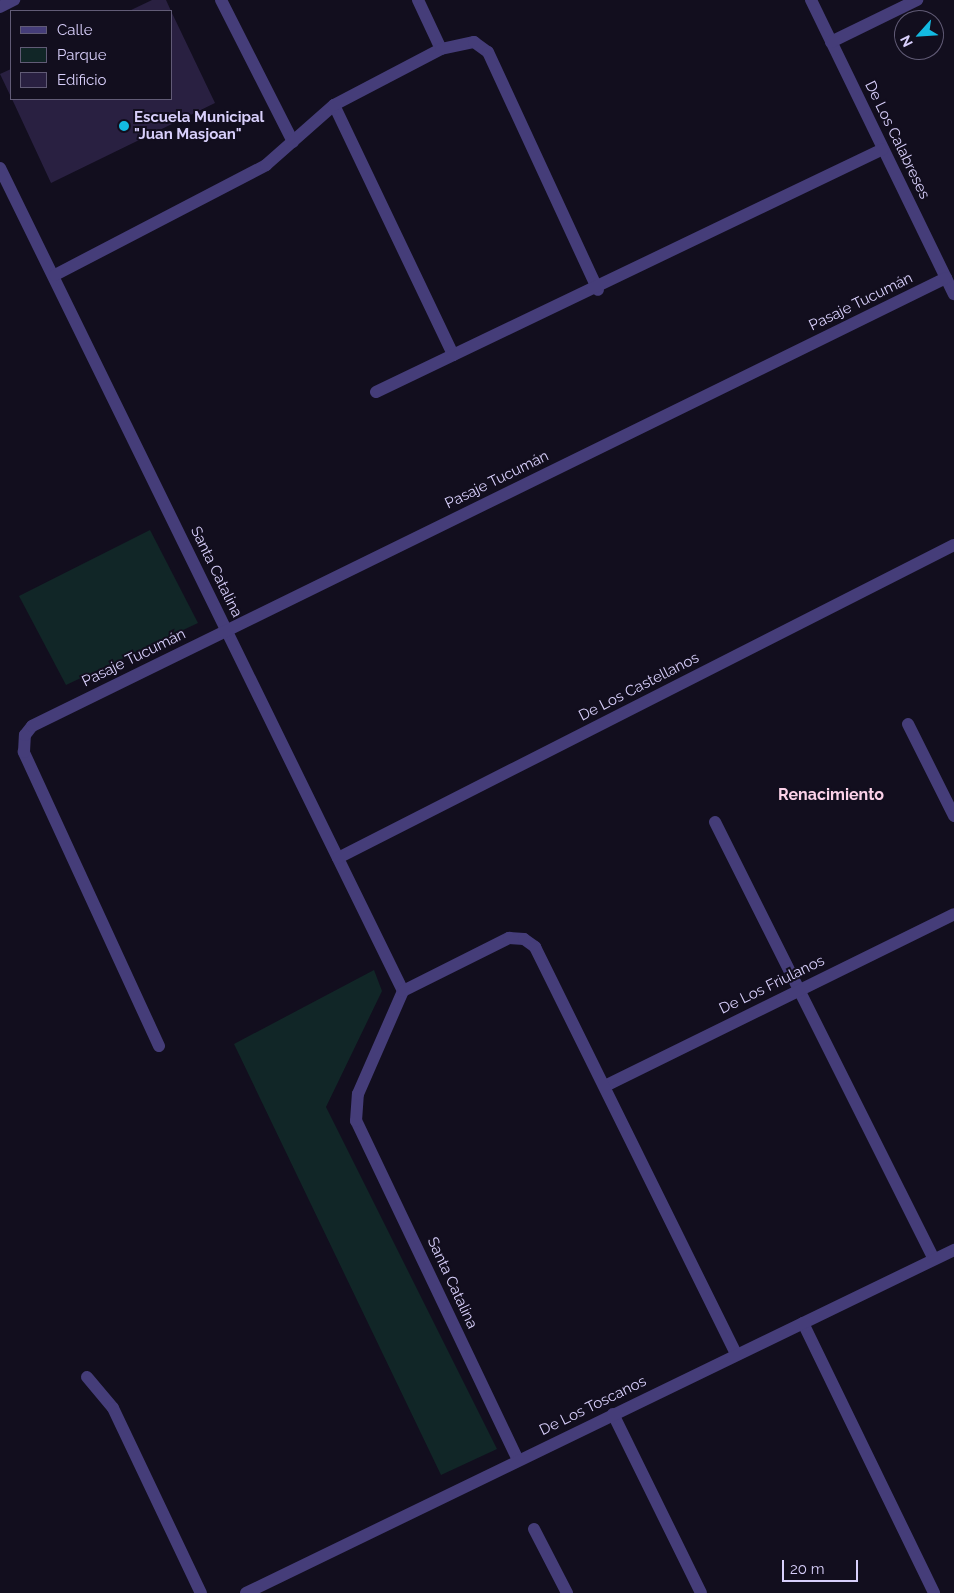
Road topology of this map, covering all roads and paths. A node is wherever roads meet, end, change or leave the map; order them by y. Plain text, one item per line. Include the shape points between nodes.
1 (14, 0) edge
2 (221, 0) edge
3 (418, 0) edge
4 (811, 0) edge
5 (917, 0) edge
6 (0, 7) edge
7 (831, 42) junction
8 (441, 49) junction
9 (334, 105) junction
10 (293, 142) junction
11 (883, 149) junction
12 (0, 168) edge
13 (55, 276) junction
14 (946, 278) junction
15 (598, 290) junction
16 (954, 294) edge
17 (453, 355) junction
18 (376, 392) dead end
19 (954, 545) edge
20 (227, 631) junction
21 (908, 724) dead end
22 (954, 816) edge
23 (715, 822) dead end
24 (338, 858) junction
25 (954, 914) edge
26 (402, 990) junction
27 (800, 990) junction
28 (159, 1046) dead end
29 (605, 1086) junction
30 (954, 1250) edge
31 (934, 1260) junction
32 (803, 1323) junction
33 (736, 1354) junction
34 (87, 1377) dead end
35 (613, 1414) junction
36 (518, 1460) junction
37 (534, 1529) dead end
38 (201, 1593) edge
39 (246, 1593) edge
40 (567, 1593) edge
41 (701, 1593) edge
42 (934, 1593) edge

1 - 6 street
2 - 10 street
3 - 8 street
4 - 7 street, De Los Calabreses
5 - 7 street
7 - 11 street, De Los Calabreses
8 - 9 street
8 - 15 street via 474,42 488,52
9 - 10 street
9 - 17 street
10 - 13 street via 266,165 226,189
11 - 14 street, De Los Calabreses
11 - 15 street
12 - 13 street, Santa Catalina
13 - 20 street, Santa Catalina
14 - 16 street, De Los Calabreses
14 - 20 street, Pasaje Tucumán
15 - 17 street
17 - 18 street
19 - 24 street, De Los Castellanos
20 - 24 street, Santa Catalina
20 - 28 street, Pasaje Tucumán via 32,726 24,735 24,752
21 - 22 street
23 - 27 street
24 - 26 street, Santa Catalina
25 - 27 street, De Los Friulanos
26 - 29 street via 509,938 524,939 535,947
26 - 36 street, Santa Catalina via 358,1094 356,1121
27 - 29 street, De Los Friulanos
27 - 31 street
29 - 33 street
30 - 31 street, De Los Toscanos
31 - 32 street, De Los Toscanos
32 - 33 street, De Los Toscanos
32 - 42 street
33 - 35 street, De Los Toscanos
34 - 38 street via 113,1408
35 - 36 street, De Los Toscanos
35 - 41 street
36 - 39 street, De Los Toscanos
37 - 40 street

